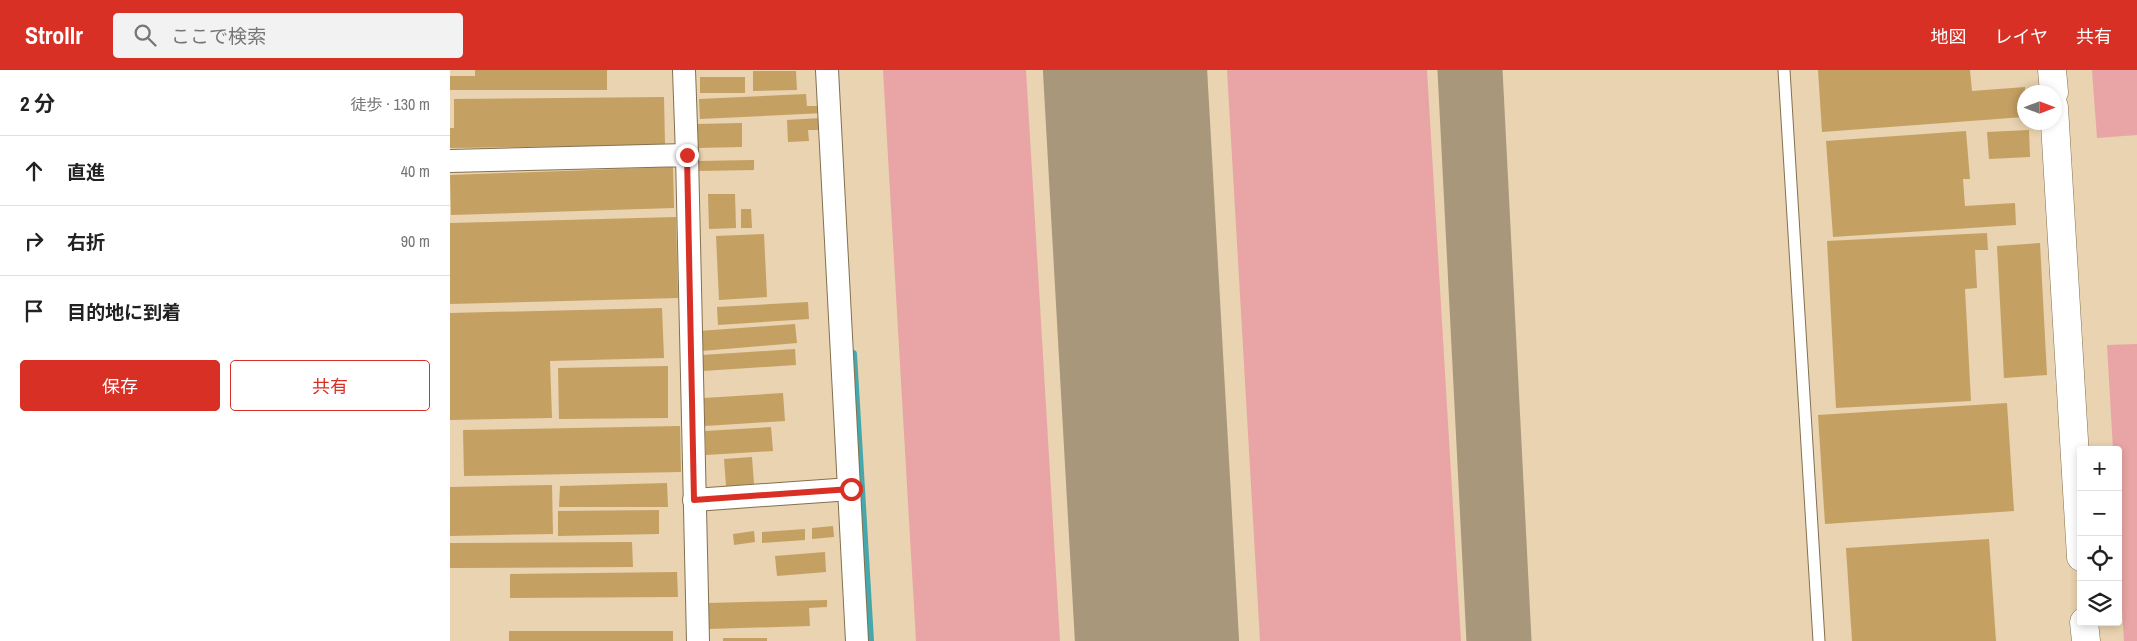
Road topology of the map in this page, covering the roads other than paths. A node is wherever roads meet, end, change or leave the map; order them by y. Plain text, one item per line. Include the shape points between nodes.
1 (684, 70) edge
2 (827, 70) edge
3 (1784, 70) edge
4 (2052, 70) edge
5 (2053, 85) edge
6 (2055, 130) edge
7 (687, 155) junction
8 (450, 161) edge
9 (851, 489) junction
10 (694, 500) junction
11 (2080, 536) edge
12 (2084, 626) edge
13 (698, 641) edge
14 (858, 641) edge
15 (1819, 641) edge
16 (2086, 641) edge

1 - 7 street
2 - 9 street
3 - 15 lane
4 - 5 street
6 - 11 street
7 - 8 street
7 - 10 street
9 - 10 street
9 - 14 street
10 - 13 street
12 - 16 street

